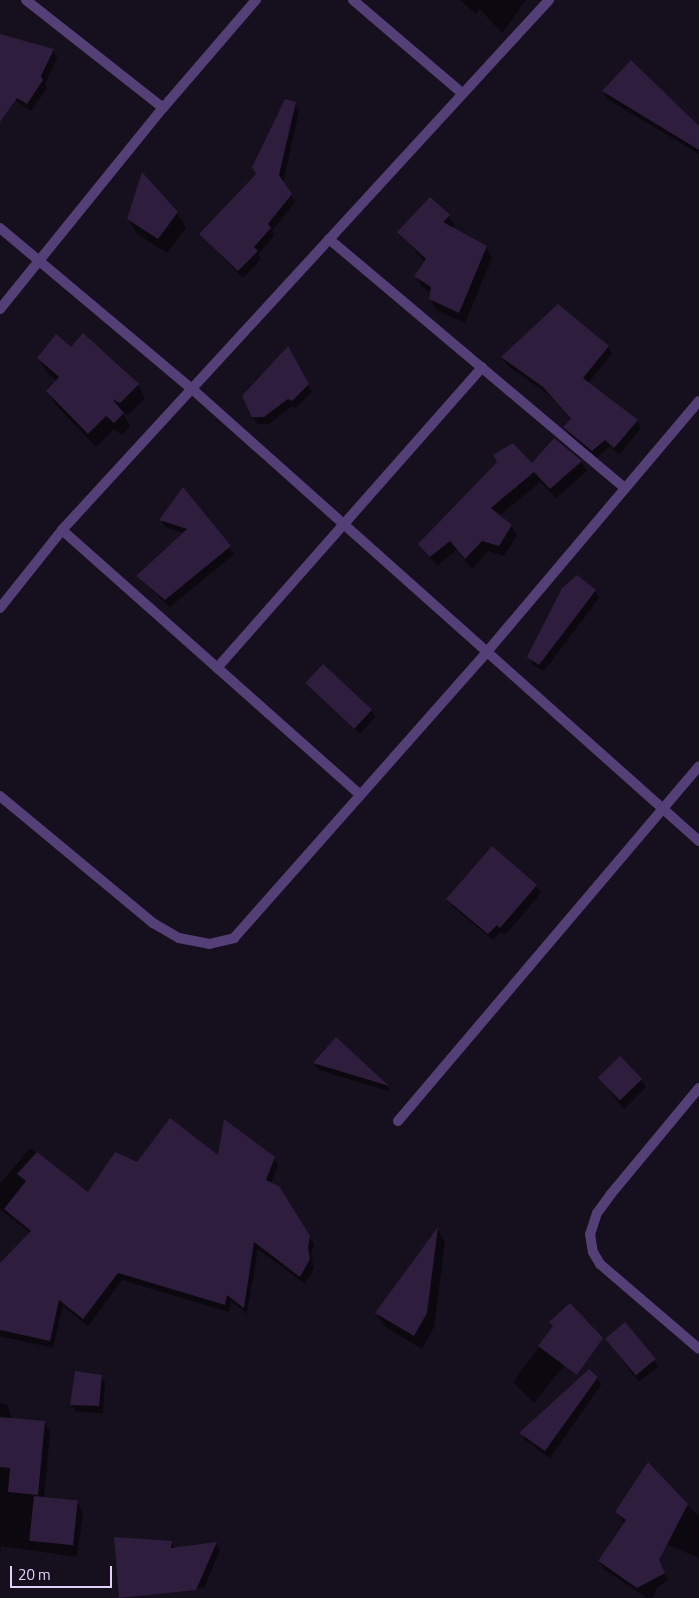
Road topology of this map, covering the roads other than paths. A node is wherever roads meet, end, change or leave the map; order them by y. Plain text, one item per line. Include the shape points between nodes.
1 (26, 0) edge
2 (256, 0) edge
3 (353, 0) edge
4 (549, 0) edge
5 (462, 94) junction
6 (163, 108) junction
7 (0, 228) edge
8 (329, 239) junction
9 (40, 261) junction
10 (0, 309) edge
11 (482, 367) junction
12 (191, 388) junction
13 (699, 402) edge
14 (625, 488) junction
15 (343, 525) junction
16 (62, 530) junction
17 (0, 608) edge
18 (486, 653) junction
19 (217, 668) junction
20 (699, 766) edge
21 (360, 795) junction
22 (0, 796) edge
23 (661, 810) junction
24 (699, 841) edge
25 (699, 1088) edge
26 (398, 1121) dead end
27 (699, 1349) edge

1 - 6 street
2 - 6 street
3 - 5 street
4 - 5 street
5 - 8 street
6 - 9 street
7 - 9 street
8 - 11 street
8 - 12 street
9 - 10 street
9 - 12 street
11 - 14 street
11 - 15 street
12 - 15 street
12 - 16 street
13 - 14 street
14 - 18 street
15 - 18 street
15 - 19 street
16 - 17 street
16 - 19 street
18 - 21 street
18 - 23 street
19 - 21 street
20 - 23 street
21 - 22 street via 234,938 208,944 179,938 153,923
23 - 24 street
23 - 26 street
25 - 27 street via 611,1194 597,1213 590,1234 592,1252 600,1264

